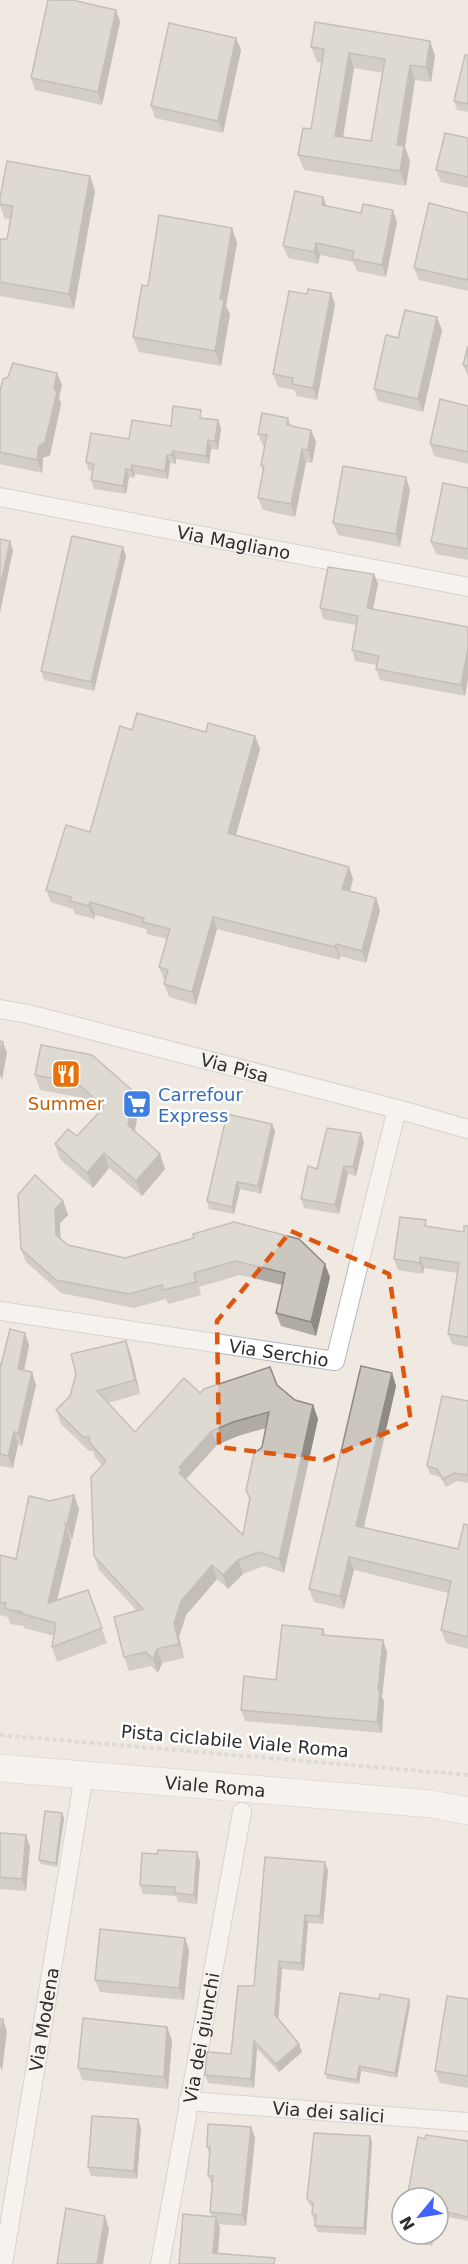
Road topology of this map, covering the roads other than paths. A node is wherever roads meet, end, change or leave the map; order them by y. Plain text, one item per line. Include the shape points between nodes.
1 (0, 497) edge
2 (468, 587) edge
3 (0, 1009) edge
4 (397, 1109) junction
5 (468, 1129) edge
6 (0, 1311) edge
7 (0, 1768) edge
8 (84, 1775) junction
9 (468, 1799) edge
10 (432, 1804) junction
11 (468, 1811) edge
12 (242, 1812) dead end
13 (189, 2101) junction
14 (468, 2122) edge
15 (3, 2264) edge
16 (160, 2264) edge

1 - 2 street, Via Magliano
3 - 4 street, Via Pisa
4 - 5 street, Via Pisa
4 - 6 street, Via Serchio via 335,1361
7 - 8 main road, Viale Roma
8 - 10 main road, Viale Roma
8 - 15 street, Via Modena
9 - 10 main road, Viale Roma
10 - 11 main road, Viale Roma
12 - 13 street, Via dei giunchi
13 - 14 street, Via dei salici
13 - 16 street, Via dei giunchi

